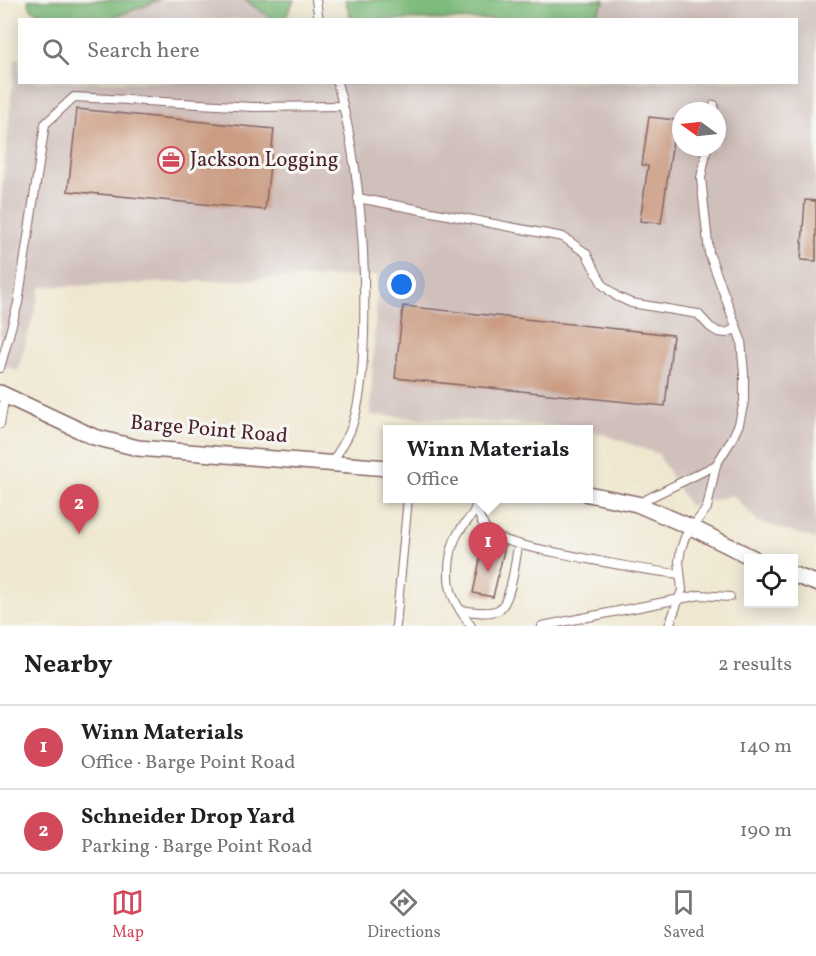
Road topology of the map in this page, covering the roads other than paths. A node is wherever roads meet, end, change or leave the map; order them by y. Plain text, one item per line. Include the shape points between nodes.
1 (316, 0) edge
2 (319, 18) edge
3 (338, 84) edge
4 (343, 105) junction
5 (705, 156) edge
6 (357, 198) junction
7 (737, 328) junction
8 (0, 368) edge
9 (3, 394) edge
10 (0, 424) edge
11 (332, 462) junction
12 (716, 465) junction
13 (383, 468) edge
14 (593, 495) edge
15 (408, 503) edge
16 (477, 503) edge
17 (637, 504) junction
18 (693, 528) junction
19 (517, 552) dead end
20 (745, 554) edge
21 (680, 574) junction
22 (798, 576) edge
23 (816, 583) edge
24 (730, 597) dead end
25 (679, 599) junction
26 (460, 610) junction
27 (396, 626) edge
28 (471, 626) edge
29 (542, 626) edge
30 (669, 626) edge

1 - 2 lane
3 - 4 lane
4 - 6 lane
4 - 8 lane via 253,107 74,97 45,124 18,303
5 - 7 lane via 701,178 709,253
6 - 7 lane via 563,237 586,253 603,285 616,296 631,303 698,314 718,332
6 - 11 lane via 365,306 363,356 352,426
7 - 12 lane via 744,401 739,424
9 - 10 lane
9 - 11 street, Barge Point Road via 94,437 138,448
11 - 13 street, Barge Point Road
12 - 17 lane
12 - 18 lane via 706,508
14 - 17 street
15 - 27 lane
16 - 21 lane via 489,533 535,548
16 - 26 lane via 453,545 452,593
17 - 18 street
18 - 20 street
18 - 21 lane via 681,549
19 - 26 lane via 503,605 498,610
21 - 25 lane
22 - 23 street
24 - 25 lane
25 - 29 lane
25 - 30 lane
26 - 28 lane

